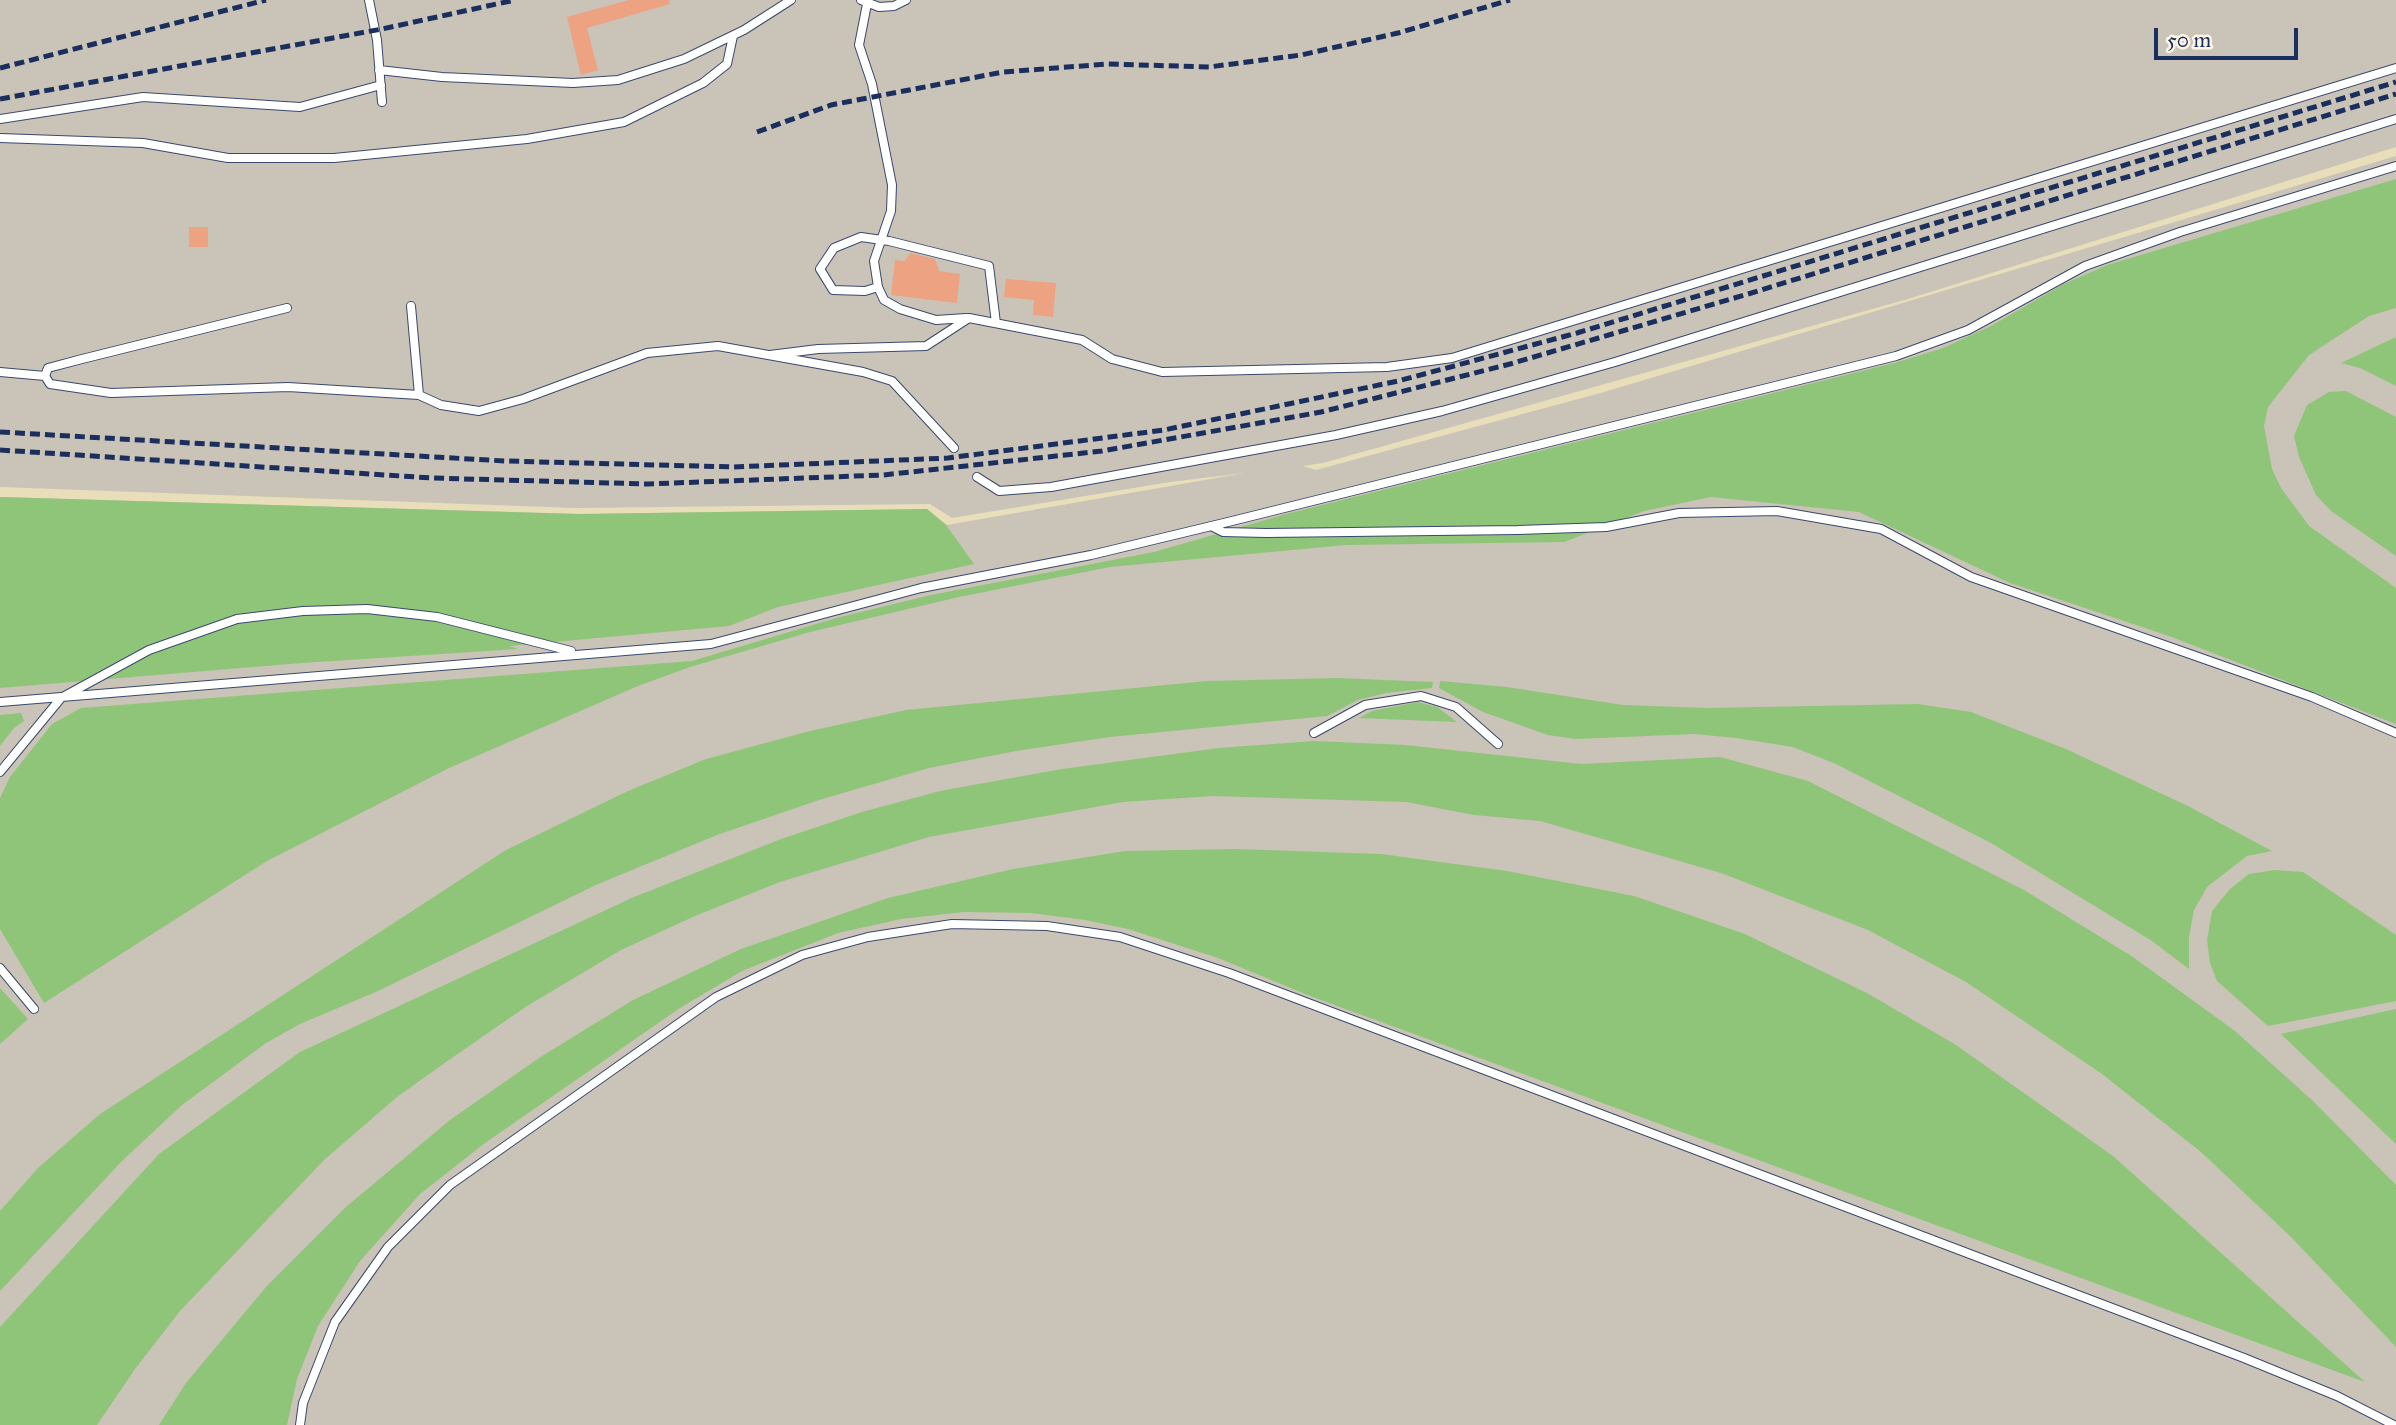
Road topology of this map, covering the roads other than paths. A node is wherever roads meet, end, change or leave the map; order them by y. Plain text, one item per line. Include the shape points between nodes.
1 (369, 0) edge
2 (791, 0) edge
3 (906, 0) edge
4 (864, 2) edge
5 (733, 36) junction
6 (2396, 68) edge
7 (379, 69) junction
8 (381, 86) junction
9 (382, 102) dead end
10 (0, 118) edge
11 (2396, 119) edge
12 (0, 138) edge
13 (2396, 166) edge
14 (881, 240) junction
15 (878, 287) junction
16 (411, 306) dead end
17 (287, 308) dead end
18 (969, 318) junction
19 (996, 323) junction
20 (770, 355) junction
21 (0, 372) edge
22 (45, 376) junction
23 (419, 395) junction
24 (954, 448) dead end
25 (977, 477) dead end
26 (1211, 526) junction
27 (577, 653) junction
28 (61, 698) junction
29 (0, 702) edge
30 (1314, 733) dead end
31 (2396, 733) edge
32 (1498, 744) dead end
33 (0, 772) edge
34 (0, 968) edge
35 (34, 1009) dead end
36 (300, 1425) edge
37 (2395, 1425) edge

1 - 7 lane
2 - 5 lane
3 - 4 lane via 894,6
4 - 14 lane via 859,45 872,84 892,185 891,211
5 - 7 lane via 684,59 618,80 442,77
5 - 12 lane via 727,64 703,83 624,122 527,139 334,158 228,158 143,143
6 - 19 lane via 1452,358 1387,367 1162,372 1112,359 1082,340
7 - 8 lane
8 - 9 lane
8 - 10 lane via 300,107 143,97
11 - 25 lane via 1615,362 1442,411 1051,487 999,491
13 - 26 lane via 2085,266 1968,330 1896,356
14 - 15 lane via 874,261
14 - 15 lane via 861,237 834,248 820,269 833,290
14 - 19 lane via 989,266
15 - 18 lane via 884,300 900,309 936,320
16 - 23 lane
17 - 22 lane via 58,365 48,368
18 - 19 lane
18 - 20 lane via 926,346
20 - 23 lane via 718,346 647,353 479,411 441,405
20 - 24 lane via 892,381
21 - 22 lane
22 - 23 lane via 50,384 111,393 288,387
26 - 27 lane via 921,588 710,644
26 - 31 lane via 1223,532 1266,533 1518,530 1606,527 1679,513 1777,510 1881,529 1971,577 2312,698
27 - 28 lane
27 - 28 lane via 437,617 367,609 303,611 237,620 162,646
28 - 29 lane
28 - 33 lane
30 - 32 lane via 1365,705 1420,696 1456,707
34 - 35 lane
36 - 37 lane via 303,1403 335,1322 388,1247 450,1185 716,997 802,955 868,937 952,924 1047,926 1121,937 1229,973 2244,1358

